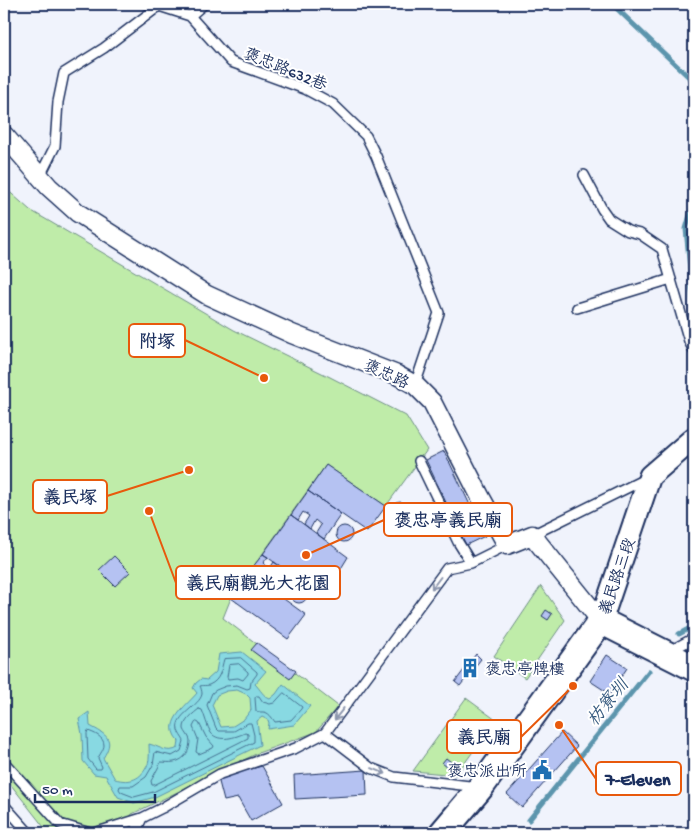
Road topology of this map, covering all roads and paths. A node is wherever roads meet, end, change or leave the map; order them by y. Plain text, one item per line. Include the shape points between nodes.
1 (204, 4) edge
2 (190, 16) junction
3 (4, 135) edge
4 (584, 175) dead end
5 (40, 176) junction
6 (670, 279) junction
7 (577, 308) dead end
8 (694, 351) edge
9 (415, 385) junction
10 (694, 438) edge
11 (419, 461) dead end
12 (650, 476) junction
13 (532, 535) junction
14 (507, 545) junction
15 (470, 563) junction
16 (601, 621) junction
17 (694, 638) edge
18 (666, 653) junction
19 (694, 668) edge
20 (325, 733) junction
21 (4, 762) edge
22 (481, 787) junction
23 (4, 805) edge
24 (142, 818) junction
25 (29, 833) edge
26 (92, 833) edge
27 (136, 833) edge
28 (442, 833) edge

1 - 2 lane
2 - 5 lane via 159,6 104,48 64,73 55,146
2 - 9 lane, 褒忠路632巷 via 231,62 305,89 333,104 366,136 439,314
3 - 5 street, 褒忠路
4 - 6 lane via 609,219 662,249
5 - 9 street, 褒忠路 via 78,213 207,295 292,334 397,374
6 - 7 lane
6 - 8 lane
9 - 14 street, 褒忠路 via 432,402
10 - 12 street
11 - 15 lane
12 - 13 lane
12 - 16 street, 義民路三段
13 - 14 street
13 - 16 street
14 - 15 lane
15 -> 20 lane via 448,568
16 - 18 main road
16 - 22 main road, 義民路三段
17 - 18 lane
18 - 19 main road
20 -> 22 lane via 371,768 394,777
20 - 24 lane via 296,748 220,774
21 - 26 lane via 60,824
22 - 28 main road, 義民路三段
23 - 25 lane
24 - 26 lane
24 - 27 lane

